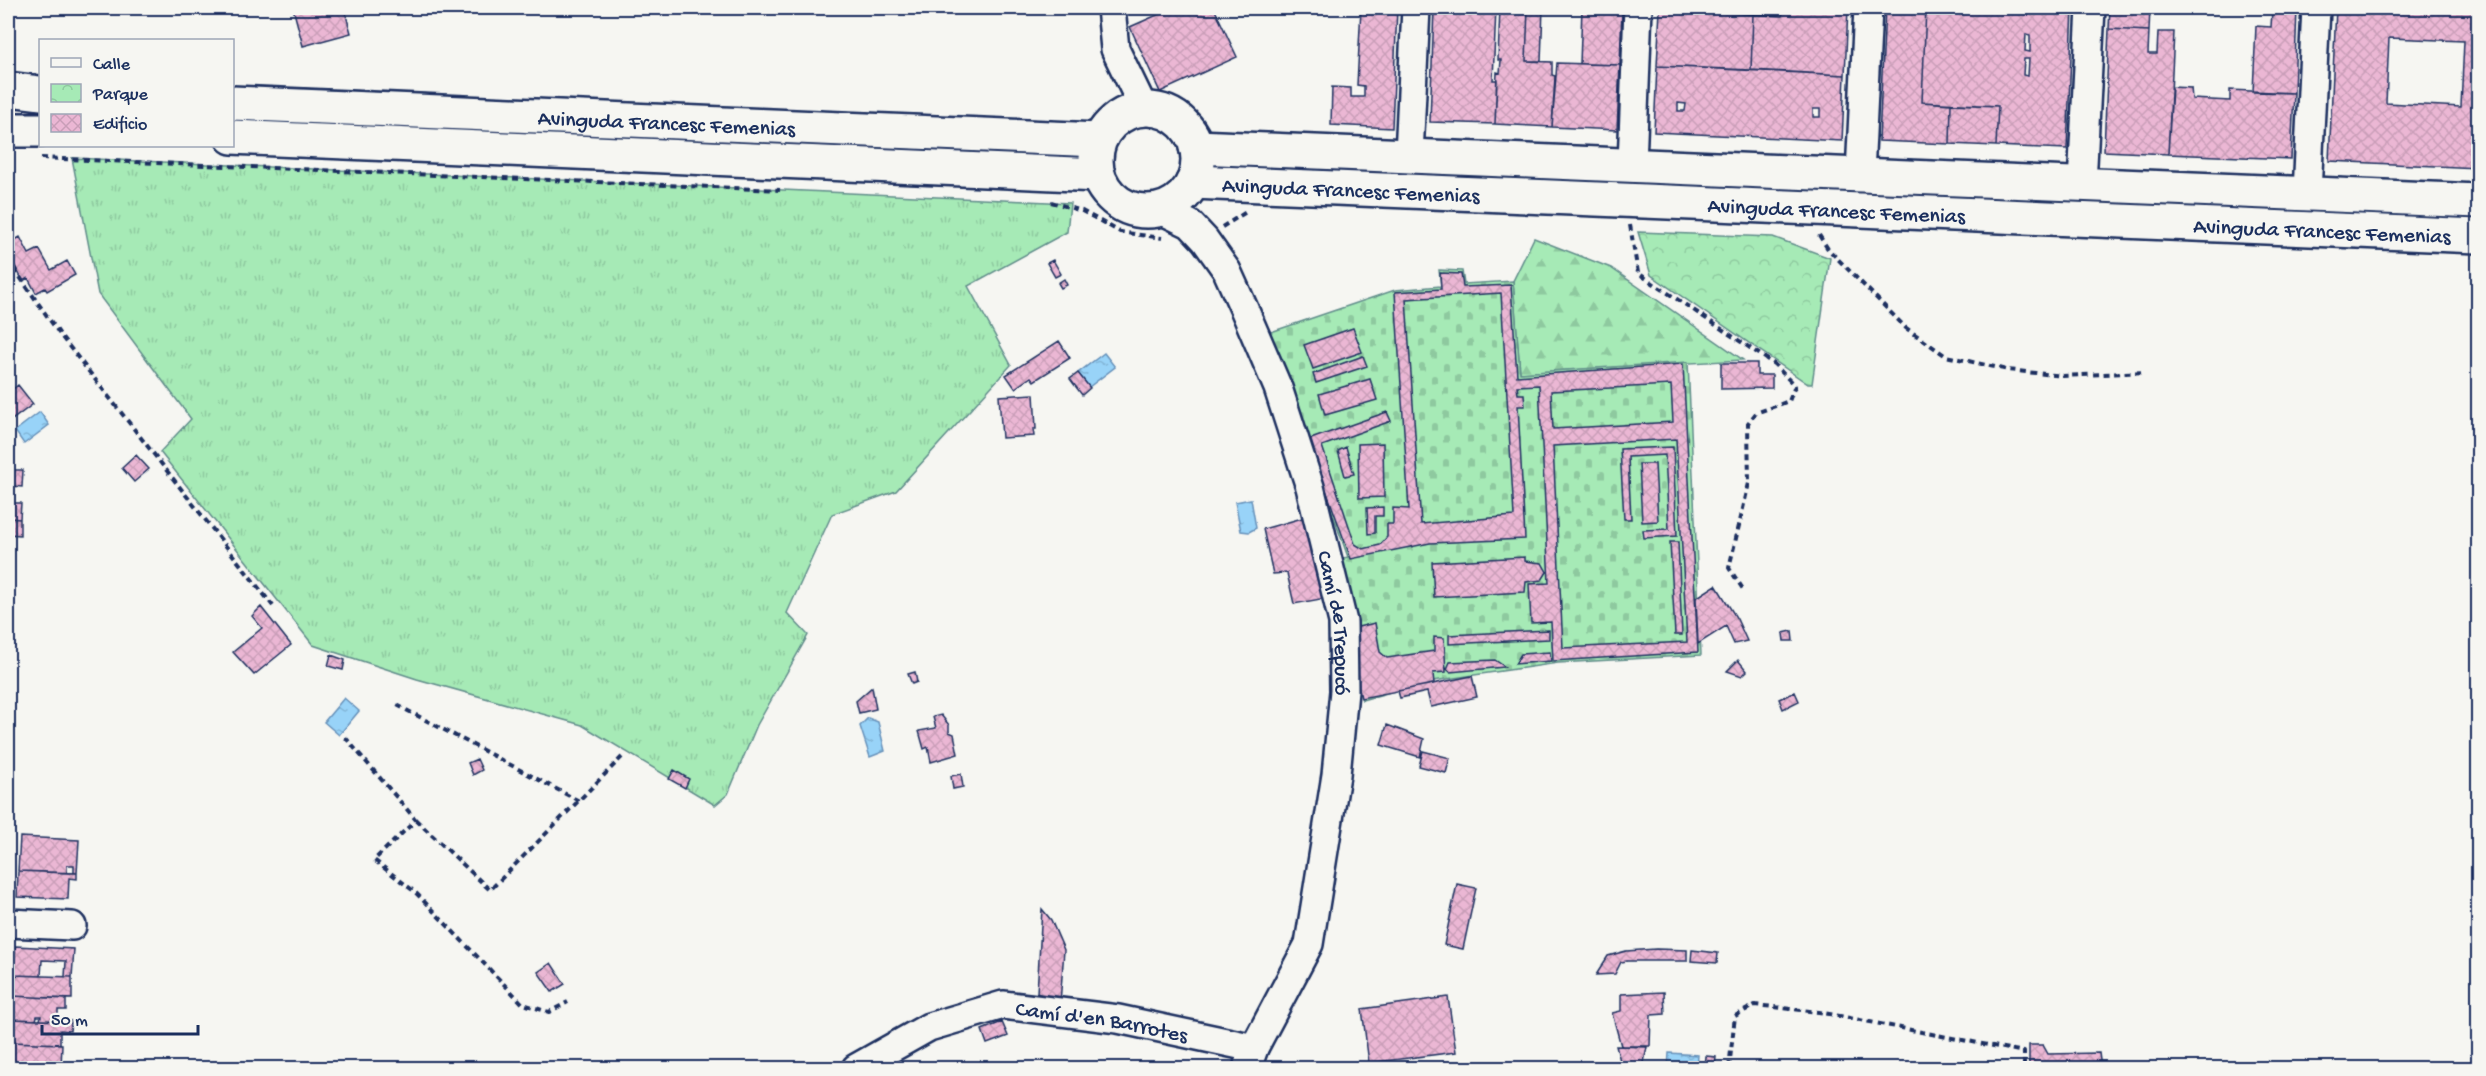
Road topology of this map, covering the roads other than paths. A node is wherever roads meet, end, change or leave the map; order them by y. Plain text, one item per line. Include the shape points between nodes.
1 (1111, 8) edge
2 (1416, 8) edge
3 (1638, 8) edge
4 (1868, 8) edge
5 (2091, 8) edge
6 (2316, 8) edge
7 (8, 89) edge
8 (39, 93) edge
9 (234, 103) edge
10 (1144, 109) junction
11 (8, 130) edge
12 (39, 130) edge
13 (234, 137) edge
14 (1099, 140) junction
15 (1196, 147) junction
16 (1409, 155) junction
17 (1632, 164) junction
18 (1860, 174) junction
19 (1098, 175) junction
20 (1193, 182) junction
21 (2082, 184) junction
22 (2307, 193) junction
23 (2478, 201) edge
24 (1160, 209) junction
25 (2478, 236) edge
26 (8, 924) edge
27 (72, 926) dead end
28 (1250, 1058) edge
29 (856, 1068) edge

1 - 10 street via 1115,49
2 - 16 street
3 - 17 street
4 - 18 street
5 - 21 street
6 - 22 street
7 - 8 main road
9 - 14 main road, Avinguda Francesc Femenias
10 - 14 main road via 1126,113 1110,124
10 - 15 main road via 1158,110 1177,119 1191,134
11 - 12 main road
13 - 19 main road, Avinguda Francesc Femenias
14 - 19 main road
15 - 16 main road, Avinguda Francesc Femenias
15 - 20 main road via 1198,159
16 - 17 main road, Avinguda Francesc Femenias
17 - 18 main road, Avinguda Francesc Femenias
18 - 21 main road, Avinguda Francesc Femenias
19 - 24 main road via 1115,200 1137,209
20 - 24 main road via 1173,203
20 - 25 main road, Avinguda Francesc Femenias
21 - 22 main road, Avinguda Francesc Femenias
22 - 23 main road, Avinguda Francesc Femenias
24 - 28 street, Camí de Trepucó via 1190,224 1205,240 1227,271 1245,311 1278,388 1310,487 1342,621 1344,691 1336,775 1309,944
26 - 27 street
28 - 29 street, Camí d'en Barrotes via 1118,1019 1003,1005 929,1027

